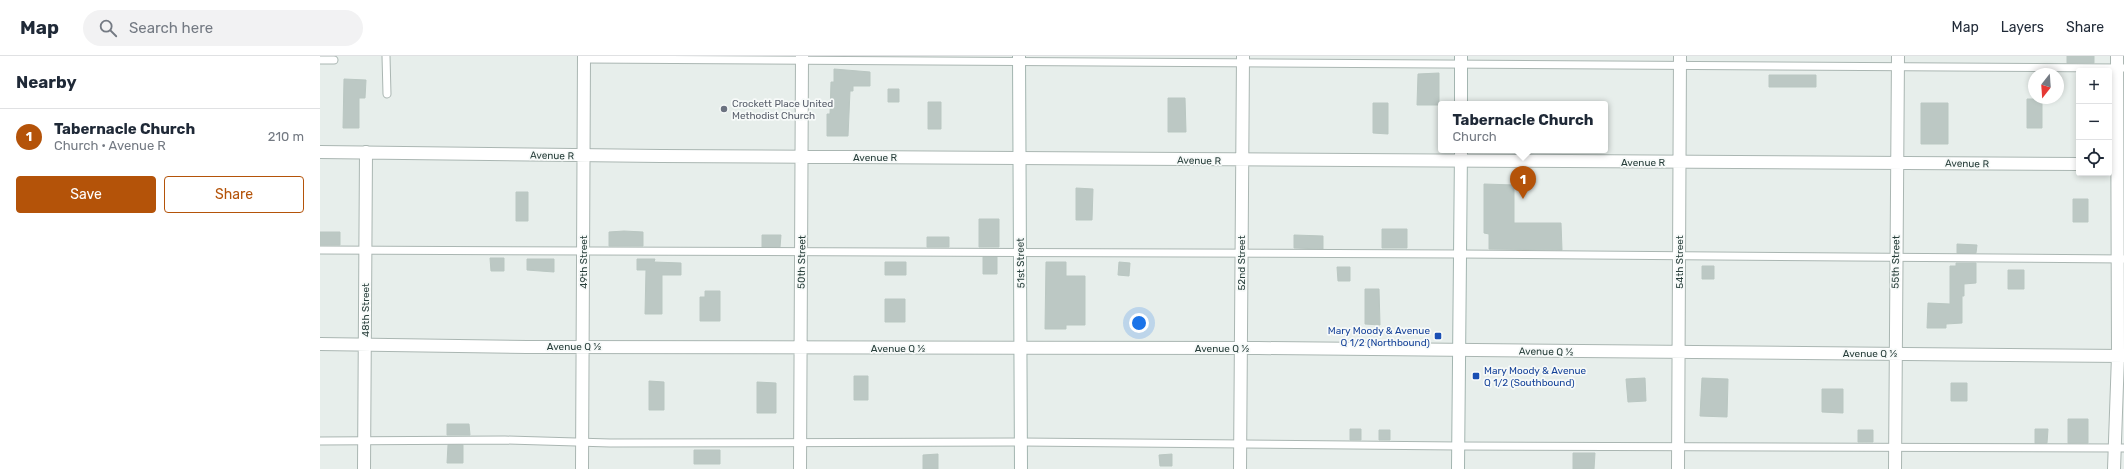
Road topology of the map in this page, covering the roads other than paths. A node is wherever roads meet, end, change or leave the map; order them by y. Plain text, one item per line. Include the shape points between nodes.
1 (386, 56) edge
2 (2117, 56) edge
3 (584, 58) edge
4 (802, 58) edge
5 (1019, 59) edge
6 (320, 60) edge
7 (334, 60) dead end
8 (1243, 60) edge
9 (1461, 60) edge
10 (1680, 61) edge
11 (1898, 62) edge
12 (2120, 68) edge
13 (387, 94) dead end
14 (1461, 101) edge
15 (320, 152) edge
16 (366, 152) junction
17 (583, 155) junction
18 (1460, 156) edge
19 (802, 157) junction
20 (1019, 158) junction
21 (1242, 160) junction
22 (1680, 163) junction
23 (1897, 163) junction
24 (2076, 164) edge
25 (2117, 165) edge
26 (320, 250) edge
27 (365, 250) junction
28 (583, 252) junction
29 (801, 252) junction
30 (1020, 253) junction
31 (1241, 254) junction
32 (1460, 254) junction
33 (1679, 257) junction
34 (1895, 257) junction
35 (2121, 259) edge
36 (320, 344) edge
37 (365, 344) junction
38 (582, 346) junction
39 (800, 347) junction
40 (1021, 348) junction
41 (1241, 348) junction
42 (1459, 350) junction
43 (1678, 353) junction
44 (1895, 353) junction
45 (2121, 356) edge
46 (320, 440) edge
47 (364, 441) junction
48 (582, 442) junction
49 (800, 442) junction
50 (1021, 442) junction
51 (1240, 444) junction
52 (1458, 446) junction
53 (1678, 446) junction
54 (1895, 448) junction
55 (2119, 448) edge
56 (364, 469) edge
57 (582, 469) edge
58 (800, 469) edge
59 (1021, 469) edge
60 (1240, 469) edge
61 (1458, 469) edge
62 (1678, 469) edge
63 (1895, 469) edge
64 (2114, 469) edge

1 - 13 lane
2 - 12 street
3 - 4 lane
3 - 17 street, 49th Street
4 - 5 lane
4 - 19 street, 50th Street
5 - 8 lane
5 - 20 street, 51st Street
6 - 7 lane
8 - 9 lane
8 - 21 street, 52nd Street
9 - 10 lane
9 - 14 street
10 - 11 lane
10 - 22 street, 54th Street
11 - 12 lane
11 - 23 street, 55th Street
12 - 25 street
15 - 16 street, Avenue R
16 - 17 street, Avenue R
16 - 27 street, 48th Street
17 - 19 street, Avenue R
17 - 28 street, 49th Street
18 - 21 street, Avenue R
18 - 22 street, Avenue R
18 - 32 street
19 - 20 street, Avenue R
19 - 29 street, 50th Street
20 - 21 street, Avenue R
20 - 30 street, 51st Street
21 - 31 street, 52nd Street
22 - 23 street, Avenue R
22 - 33 street, 54th Street
23 - 24 street, Avenue R
23 - 34 street, 55th Street
25 - 35 street
26 - 27 lane
27 - 28 lane
27 - 37 street, 48th Street
28 - 29 lane
28 - 38 street, 49th Street
29 - 30 lane
29 - 39 street, 50th Street
30 - 31 lane
30 - 40 street, 51st Street
31 - 32 lane
31 - 41 street, 52nd Street
32 - 33 lane
32 - 42 street
33 - 34 lane
33 - 43 street, 54th Street
34 - 35 lane
34 - 44 street, 55th Street
35 - 45 street
36 - 37 street, Avenue Q ½
37 - 38 street, Avenue Q ½
37 - 47 street, 48th Street
38 - 39 street, Avenue Q ½
38 - 48 street, 49th Street
39 - 40 street, Avenue Q ½
39 - 49 street, 50th Street
40 - 41 street, Avenue Q ½
40 - 50 street, 51st Street
41 - 42 street, Avenue Q ½
41 - 51 street, 52nd Street
42 - 43 street, Avenue Q ½
42 - 52 street
43 - 44 street, Avenue Q ½
43 - 53 street, 54th Street
44 - 45 street, Avenue Q ½
44 - 54 street, 55th Street
45 - 55 street
46 - 47 lane
47 - 48 lane
47 - 56 street, 48th Street
48 - 49 lane
48 - 57 street, 49th Street
49 - 50 lane
49 - 58 street, 50th Street
50 - 51 lane
50 - 59 street, 51st Street
51 - 52 lane
51 - 60 street, 52nd Street
52 - 53 lane
52 - 61 street
53 - 54 lane
53 - 62 street, 54th Street
54 - 55 lane
54 - 63 street, 55th Street
55 - 64 street

